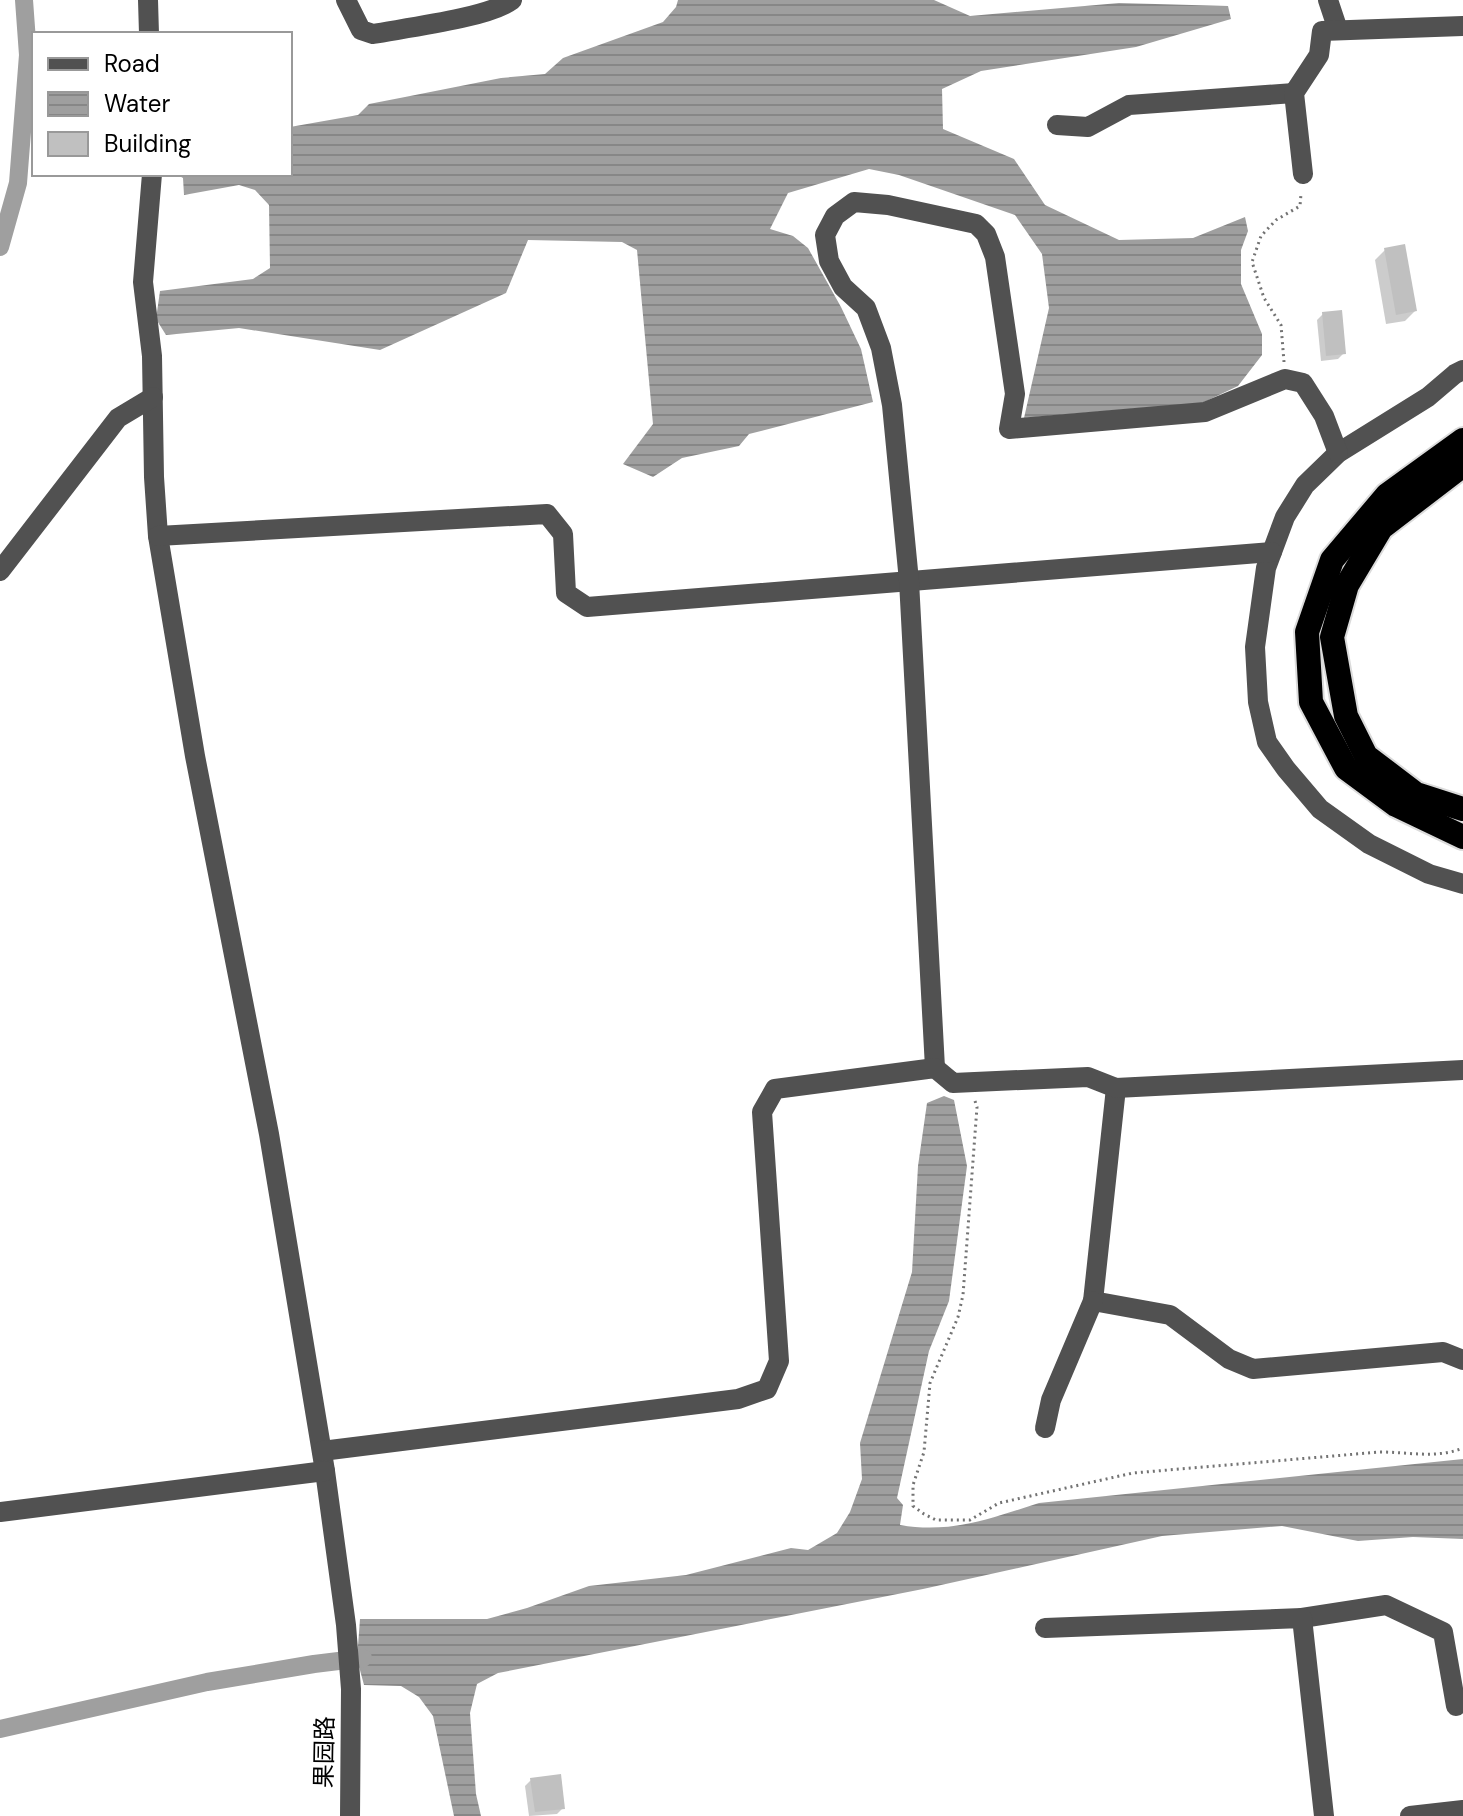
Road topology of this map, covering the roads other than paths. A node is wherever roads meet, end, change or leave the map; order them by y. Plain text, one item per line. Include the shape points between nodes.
1 (148, 0) edge
2 (346, 0) edge
3 (512, 0) edge
4 (1328, 0) edge
5 (1463, 26) edge
6 (1338, 30) junction
7 (149, 32) edge
8 (1294, 93) junction
9 (1057, 125) dead end
10 (1303, 174) road end
11 (152, 176) edge
12 (1463, 370) edge
13 (153, 397) junction
14 (1463, 440) edge
15 (1338, 453) junction
16 (1463, 465) edge
17 (158, 536) junction
18 (1272, 552) junction
19 (0, 571) edge
20 (909, 581) junction
21 (1463, 809) edge
22 (1463, 837) edge
23 (1463, 884) edge
24 (935, 1068) junction
25 (1463, 1070) edge
26 (1116, 1088) junction
27 (1093, 1301) junction
28 (1463, 1360) edge
29 (1045, 1428) dead end
30 (324, 1461) junction
31 (0, 1512) edge
32 (1302, 1618) junction
33 (1045, 1628) dead end
34 (1456, 1706) dead end
35 (1463, 1810) edge
36 (350, 1816) edge
37 (1324, 1816) edge
38 (1410, 1816) edge
39 (1422, 1816) edge

1 - 7 street
2 - 3 street via 361,30 373,34 462,17
4 - 6 street
5 - 6 street
6 - 8 street via 1322,31 1319,55
8 - 9 street via 1129,105 1088,127
8 - 10 street
11 - 13 street, 果园路 via 143,282
12 - 15 street
13 - 17 street, 果园路
13 - 19 street via 118,418
14 - 22 highway via 1387,495 1332,560 1307,632 1311,702 1346,768 1396,805
15 - 18 street via 1305,485
15 - 20 street via 1324,416 1303,383 1285,379 1205,412 1009,429 1014,380 995,257 986,234 976,224 854,202 835,216 825,235 829,261 843,287 866,308 881,348 892,405
16 - 21 highway via 1381,528 1347,585 1332,637 1346,716 1366,756 1416,794
17 - 20 street via 547,514 563,534 566,593 587,607
17 - 30 street, 果园路
18 - 20 street
18 - 23 street via 1255,647 1267,742 1320,809 1369,844 1429,874
20 - 24 street
24 - 26 street via 953,1083 1088,1077
24 - 30 street via 775,1089 762,1112 779,1361 767,1389 738,1399
25 - 26 street
26 - 27 street
27 - 28 street via 1170,1315 1229,1359 1253,1369 1443,1352
27 - 29 street via 1051,1400
30 - 31 street
30 - 36 street, 果园路 via 351,1689
32 - 33 street
32 - 34 street via 1386,1605 1443,1632
32 - 37 street
35 - 39 street
38 - 39 street

